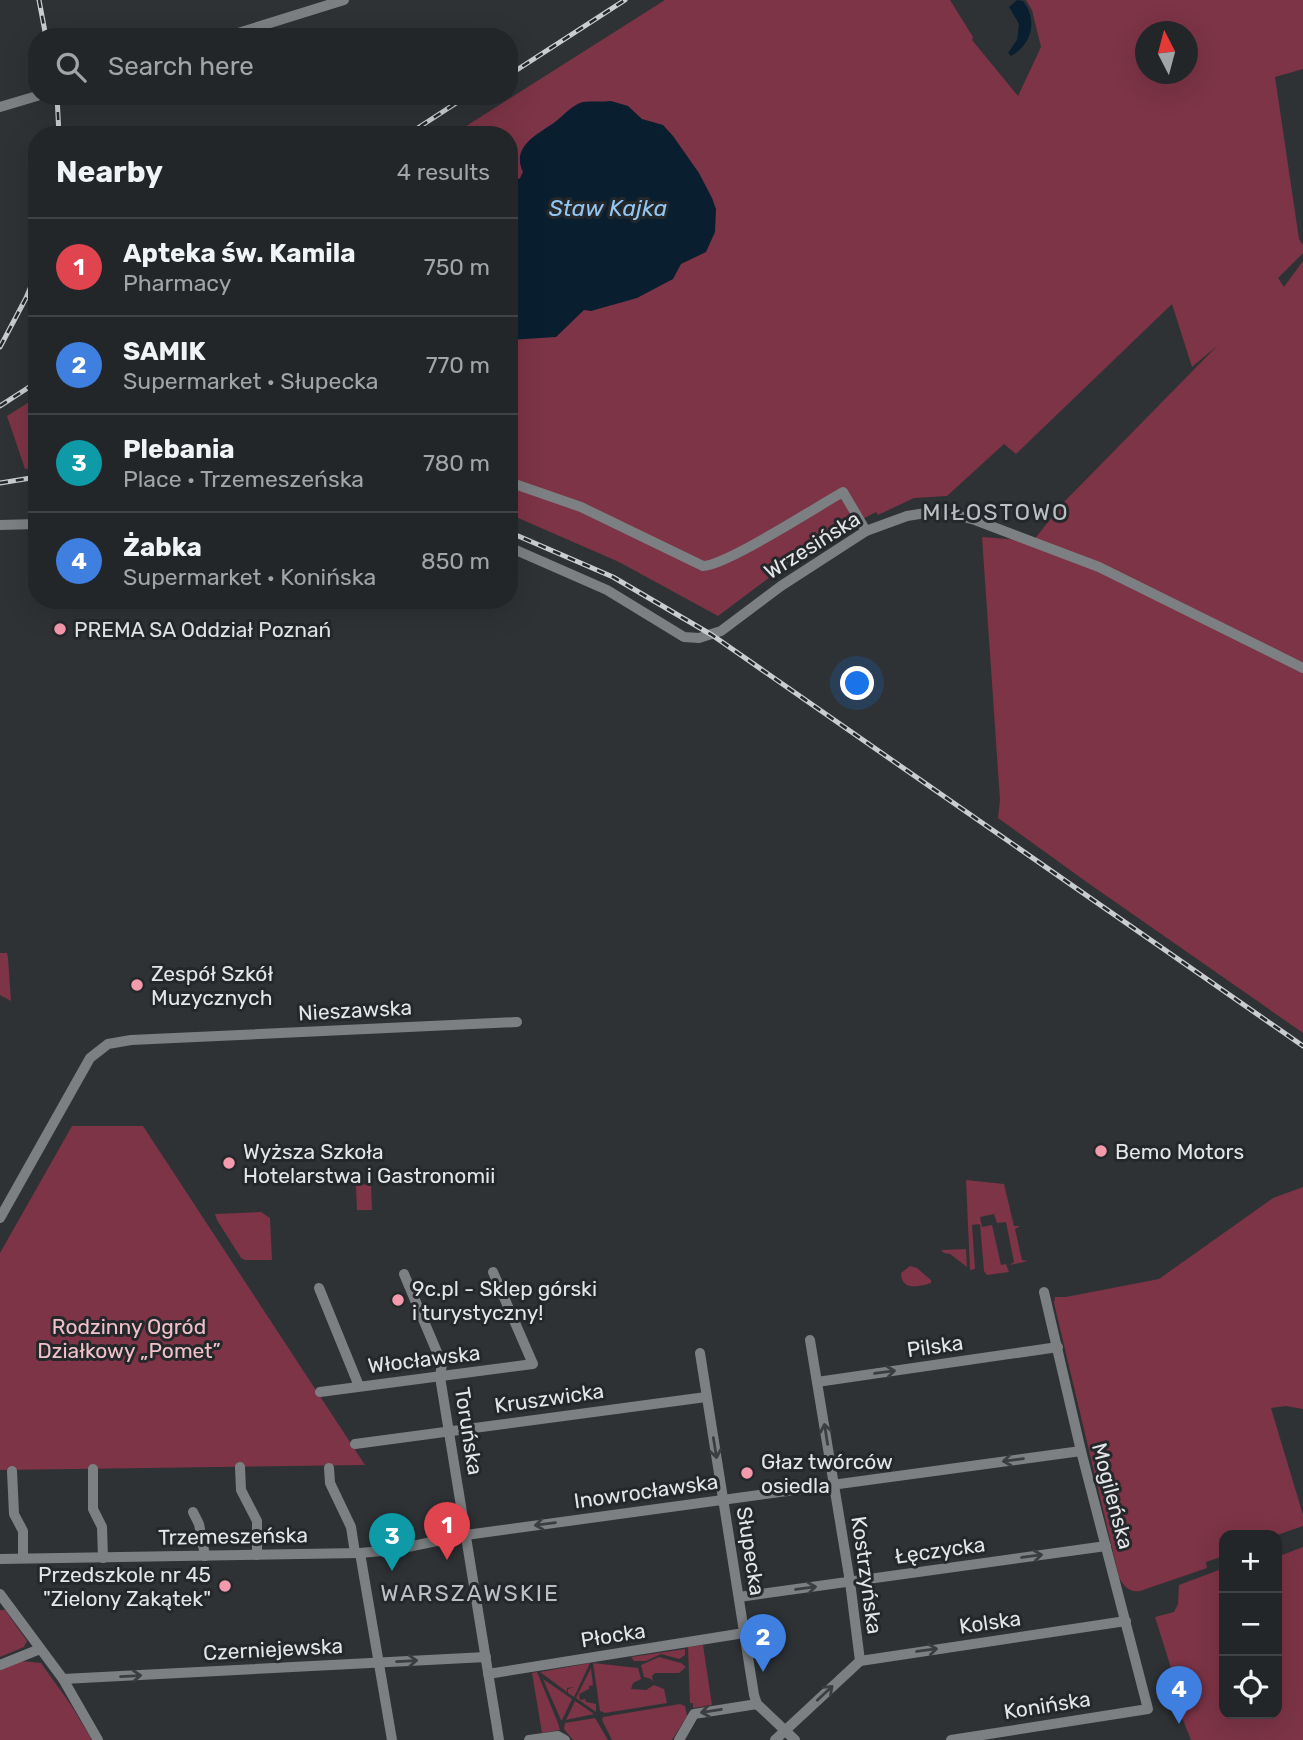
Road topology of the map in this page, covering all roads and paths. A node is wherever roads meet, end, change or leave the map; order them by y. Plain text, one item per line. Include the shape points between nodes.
1 (344, 0) edge
2 (254, 28) edge
3 (28, 99) edge
4 (0, 107) edge
5 (518, 485) edge
6 (28, 524) edge
7 (0, 525) edge
8 (866, 531) junction
9 (518, 551) edge
10 (1303, 668) edge
11 (517, 1022) dead end
12 (0, 1218) edge
13 (493, 1272) dead end
14 (404, 1274) dead end
15 (318, 1288) dead end
16 (1044, 1292) dead end
17 (810, 1340) dead end
18 (1058, 1348) junction
19 (700, 1353) dead end
20 (440, 1377) junction
21 (817, 1382) junction
22 (359, 1386) junction
23 (320, 1392) dead end
24 (706, 1397) junction
25 (450, 1431) junction
26 (355, 1444) dead end
27 (1081, 1451) junction
28 (240, 1467) dead end
29 (329, 1468) dead end
30 (93, 1469) dead end
31 (12, 1471) dead end
32 (834, 1485) junction
33 (723, 1500) junction
34 (193, 1512) dead end
35 (466, 1535) junction
36 (1106, 1546) junction
37 (358, 1553) junction
38 (257, 1555) junction
39 (205, 1556) junction
40 (23, 1558) junction
41 (103, 1558) junction
42 (0, 1559) edge
43 (850, 1582) junction
44 (0, 1594) edge
45 (738, 1597) junction
46 (1126, 1621) junction
47 (744, 1633) junction
48 (40, 1649) junction
49 (486, 1657) junction
50 (860, 1661) junction
51 (379, 1663) junction
52 (0, 1665) edge
53 (488, 1674) junction
54 (63, 1679) junction
55 (757, 1704) junction
56 (1148, 1709) joint
57 (785, 1731) junction
58 (98, 1740) edge
59 (392, 1740) edge
60 (499, 1740) edge
61 (528, 1740) edge
62 (565, 1740) edge
63 (679, 1740) edge
64 (775, 1740) edge
65 (795, 1740) edge
66 (951, 1740) edge

1 - 2 street
3 - 4 street
5 - 8 street via 581,507 703,566 843,492
6 - 7 street
8 - 9 street, Wrzesińska via 780,586 721,631 692,639 607,590
8 - 10 street, Wrzesińska via 921,513 975,520 1099,566
11 - 12 street, Nieszawska via 108,1044 90,1058
13 - 20 street, Włocławska via 533,1364
14 - 20 street, Toruńska via 442,1364
15 - 22 street
16 - 18 street, Mogileńska
17 - 21 street, Kostrzyńska
21 -> 18 street, Pilska
18 - 27 street, Mogileńska
19 - 24 street, Słupecka
20 - 22 street, Włocławska
20 - 25 street, Toruńska
32 -> 21 street, Kostrzyńska
22 - 23 street, Włocławska
24 - 25 street, Kruszwicka
24 -> 33 street, Słupecka
25 - 26 street, Kruszwicka
25 - 35 street, Toruńska
27 -> 32 street, Inowrocławska
27 - 36 street, Mogileńska
28 - 38 street via 241,1490 257,1521
29 - 37 street via 330,1483
30 - 41 street via 93,1509 102,1527
31 - 40 street
32 - 33 street, Inowrocławska
32 - 43 street, Kostrzyńska
33 -> 35 street, Inowrocławska
33 - 45 street, Słupecka
34 - 39 street
35 - 37 street, Trzemeszeńska
35 - 49 street, Toruńska
43 -> 36 street, Łęczycka
36 - 46 street, Mogileńska
37 - 38 street, Trzemeszeńska
37 - 51 street
38 - 39 street, Trzemeszeńska
39 - 41 street, Trzemeszeńska
40 - 41 street, Trzemeszeńska
40 - 42 street, Trzemeszeńska
45 -> 43 street, Łęczycka
43 - 50 street, Kostrzyńska
44 - 48 street
45 - 47 street, Słupecka
50 -> 46 street, Kolska
46 - 56 street, Mogileńska
47 - 53 street, Płocka
47 - 55 street, Słupecka
48 - 52 street
48 - 54 street
51 -> 49 street, Czerniejewska
49 - 53 street, Toruńska
57 -> 50 street, Kostrzyńska
54 -> 51 street, Czerniejewska
51 - 59 street
53 - 60 street, Toruńska
54 - 58 street
55 - 57 street
55 -> 63 street via 694,1714
56 - 66 street, Konińska
57 - 64 street, Kostrzyńska
57 - 65 street
61 - 62 street via 558,1735

